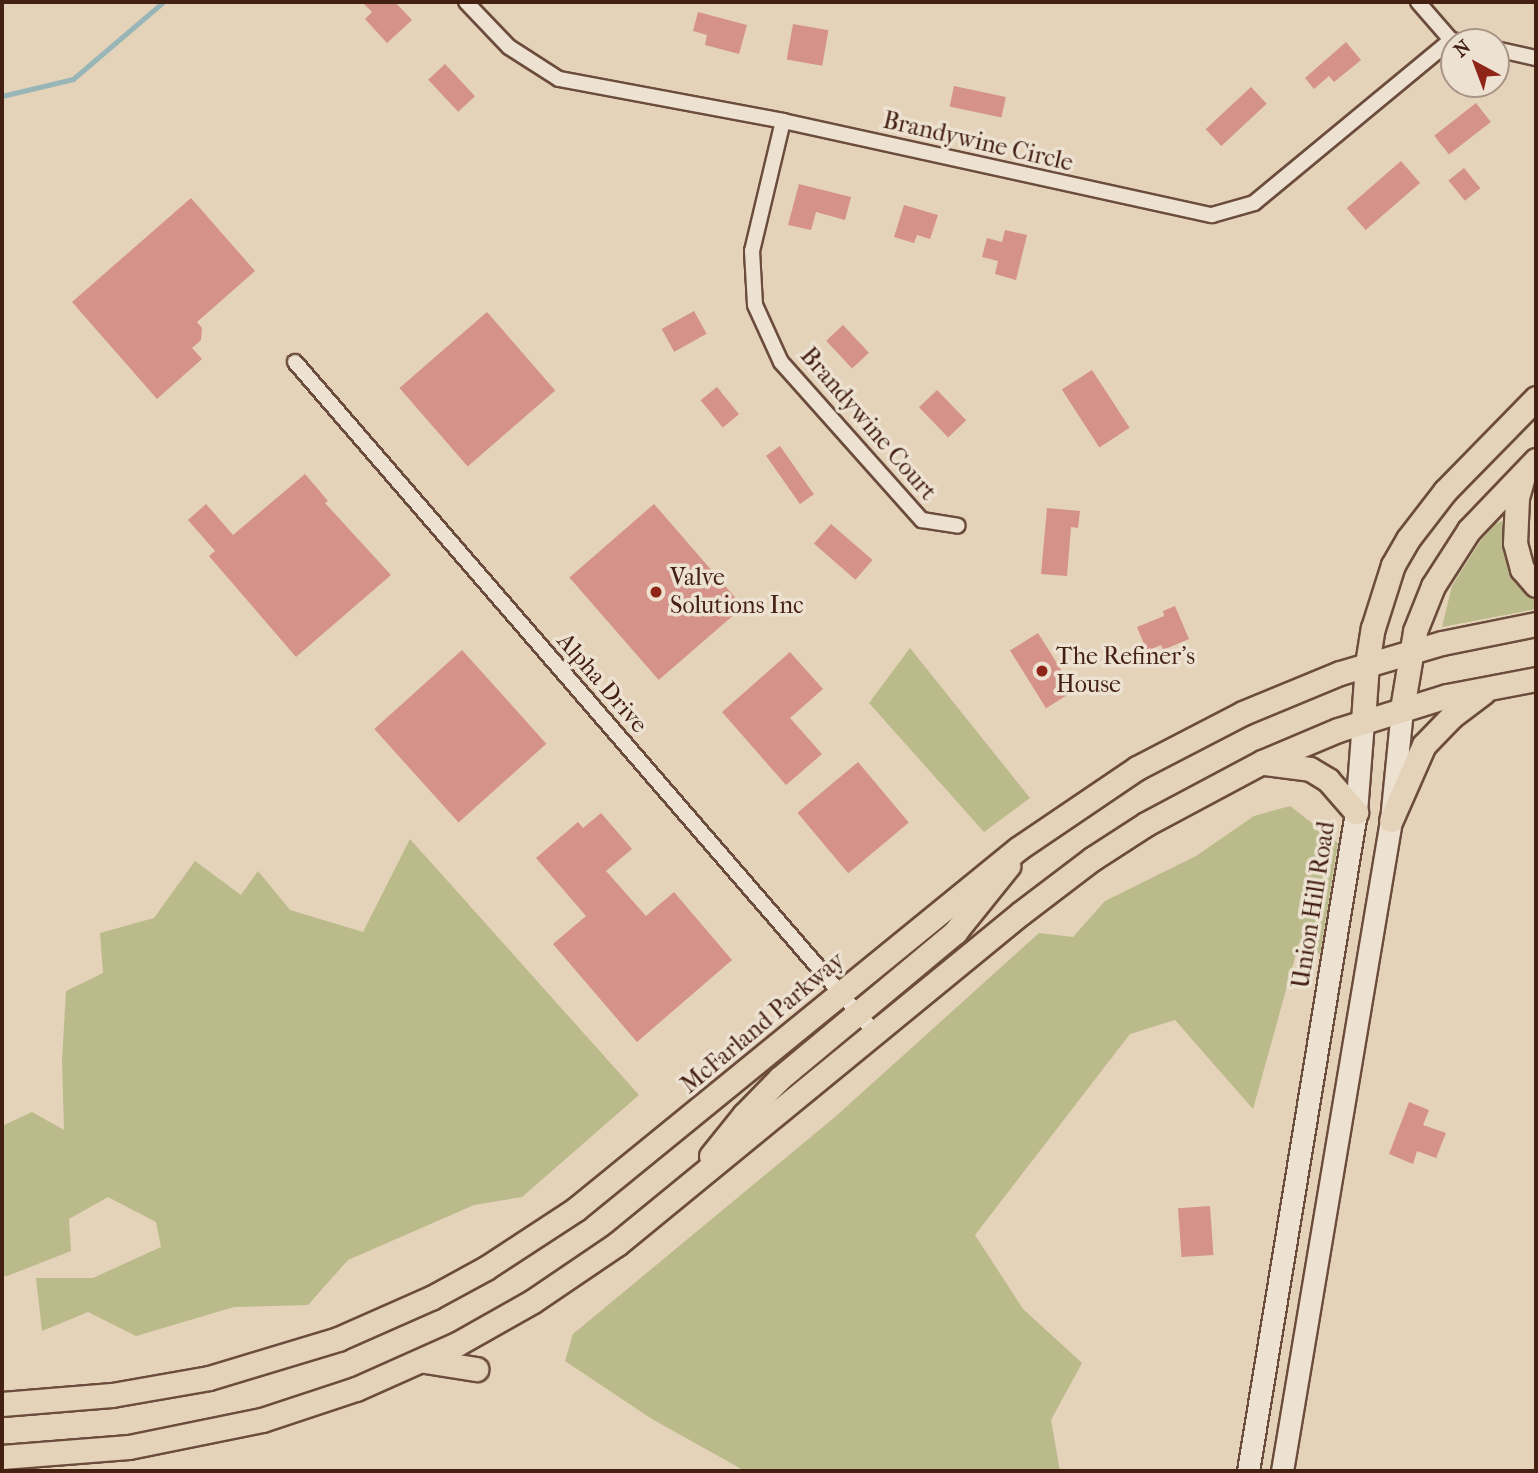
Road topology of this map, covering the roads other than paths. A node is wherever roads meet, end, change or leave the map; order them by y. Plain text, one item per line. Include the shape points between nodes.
1 (466, 2) edge
2 (1418, 2) edge
3 (1444, 28) edge
4 (1510, 53) edge
5 (1440, 55) edge
6 (1536, 58) edge
7 (783, 121) junction
8 (295, 362) dead end
9 (1536, 398) edge
10 (1530, 466) edge
11 (958, 526) dead end
12 (1536, 584) edge
13 (1536, 624) edge
14 (1410, 652) junction
15 (1367, 664) junction
16 (1536, 679) edge
17 (1493, 686) junction
18 (1402, 709) junction
19 (1363, 721) junction
20 (1262, 762) junction
21 (1356, 812) junction
22 (1391, 820) junction
23 (1018, 848) junction
24 (840, 993) junction
25 (858, 1013) junction
26 (875, 1033) junction
27 (691, 1186) junction
28 (422, 1362) junction
29 (476, 1369) dead end
30 (2, 1404) edge
31 (2, 1457) edge
32 (1248, 1471) edge
33 (1282, 1471) edge

1 - 7 street, Brandywine Circle via 509,47 559,79
2 - 3 street, Brandywine Circle
4 - 6 street
5 - 7 street, Brandywine Circle via 1254,203 1212,215
7 - 11 street, Brandywine Court via 751,251 755,305 781,362 922,520
8 - 24 street, Alpha Drive
9 - 15 main road, Union Hill Road via 1445,492 1408,539 1383,592
10 - 12 main road via 1517,498 1515,543 1522,569
10 - 14 main road via 1448,559 1420,614
13 - 14 main road, McFarland Parkway
14 - 15 main road, McFarland Parkway
14 - 18 main road
15 - 19 main road, Union Hill Road
15 - 23 main road, McFarland Parkway via 1273,700 1172,748 1107,786
16 - 17 main road
17 - 18 main road
17 - 22 main road via 1452,716 1424,745
18 - 19 main road
18 - 22 street
19 - 20 main road
19 - 21 street, Union Hill Road
20 - 21 main road via 1310,769 1328,780
20 - 26 main road via 1092,859
21 - 32 street, Union Hill Road
22 - 33 street
23 - 24 main road, McFarland Parkway
23 - 25 main road via 955,932
24 - 25 street, Alpha Drive
24 - 30 main road, McFarland Parkway via 576,1209 431,1298 338,1339 219,1375 112,1395
25 - 26 street, Alpha Drive
25 - 27 main road via 780,1078
26 - 27 main road
27 - 28 main road via 553,1288
28 - 29 main road
28 - 31 main road via 323,1401 226,1428 129,1447

